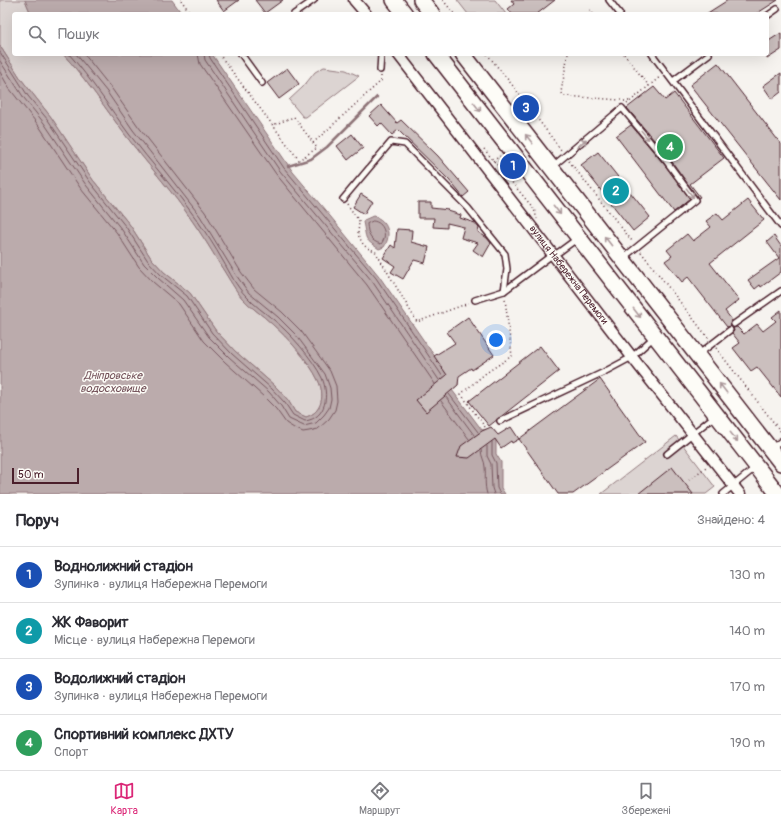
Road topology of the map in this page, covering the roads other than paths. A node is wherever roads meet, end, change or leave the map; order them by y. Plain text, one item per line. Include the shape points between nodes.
1 (314, 0) edge
2 (354, 0) edge
3 (421, 0) edge
4 (609, 0) edge
5 (776, 9) dead end
6 (297, 12) edge
7 (364, 12) edge
8 (430, 12) edge
9 (618, 12) edge
10 (769, 14) edge
11 (242, 56) edge
12 (381, 56) edge
13 (400, 56) edge
14 (438, 56) edge
15 (654, 56) edge
16 (706, 56) edge
17 (467, 59) edge
18 (380, 70) road end
19 (454, 77) junction
20 (673, 81) junction
21 (262, 83) dead end
22 (552, 168) junction
23 (343, 199) road end
24 (587, 214) junction
25 (781, 226) edge
26 (574, 232) junction
27 (552, 255) junction
28 (622, 259) junction
29 (504, 291) junction
30 (781, 292) edge
31 (475, 300) road end
32 (734, 324) dead end
33 (730, 330) dead end
34 (655, 336) junction
35 (697, 356) junction
36 (632, 357) junction
37 (716, 415) junction
38 (500, 421) dead end
39 (693, 434) junction
40 (776, 445) edge
41 (667, 454) dead end
42 (781, 463) edge
43 (757, 466) junction
44 (737, 490) edge
45 (723, 494) edge
46 (778, 494) edge

1 - 6 lane
2 - 7 street
3 - 8 main road
4 - 9 lane
5 - 10 lane
11 - 21 lane
12 - 18 lane
13 - 27 street, вулиця Набережна Перемоги
14 - 19 main road
15 - 20 lane
16 - 20 lane
17 - 19 main road
22 -> 17 main road
19 -> 26 main road
20 - 25 lane
22 - 24 main road
22 -> 28 lane via 622,108 667,162 695,200
23 - 29 lane via 391,142 405,144 468,208 505,254 507,269
24 - 26 main road
28 -> 24 main road
26 - 27 lane via 559,252
26 -> 34 main road
27 - 29 lane
27 - 36 street, вулиця Набережна Перемоги
28 - 35 main road
29 - 31 lane
30 - 32 lane
33 - 35 lane
34 - 36 lane
34 - 37 main road
40 -> 35 main road
36 - 38 lane
36 - 39 street, вулиця Набережна Перемоги
37 - 39 lane
37 -> 43 main road
39 - 41 lane
39 - 44 street, вулиця Набережна Перемоги
40 - 42 main road
43 - 44 lane
43 - 46 main road
44 - 45 lane

